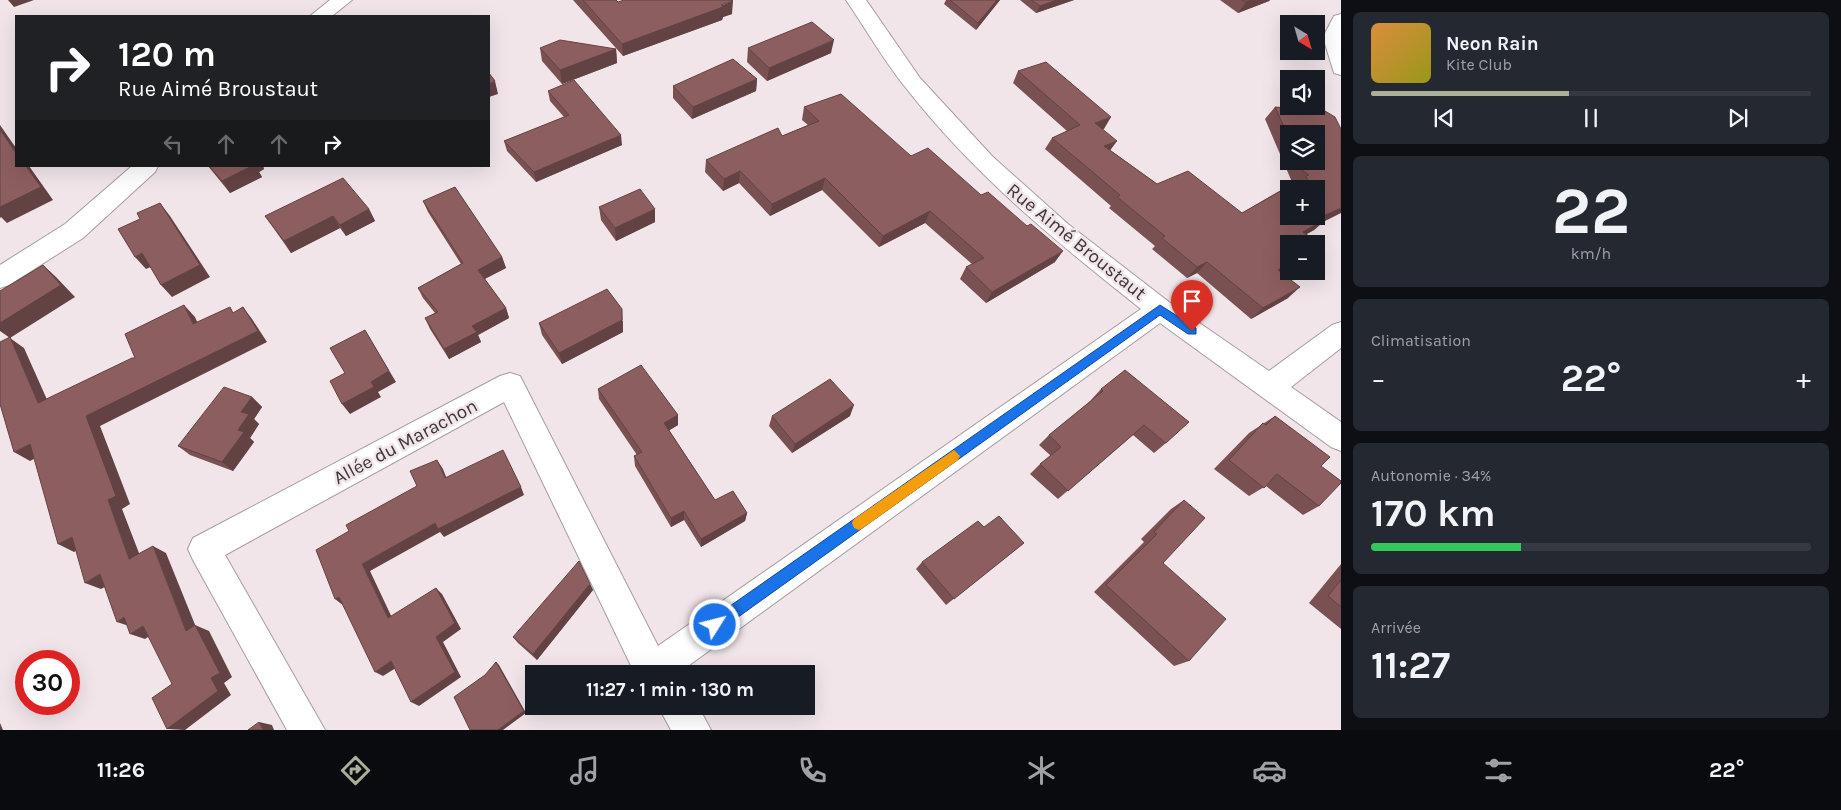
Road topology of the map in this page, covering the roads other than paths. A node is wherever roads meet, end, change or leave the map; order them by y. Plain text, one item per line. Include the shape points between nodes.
1 (342, 0) edge
2 (856, 0) edge
3 (321, 15) edge
4 (1341, 20) edge
5 (1341, 68) edge
6 (146, 167) edge
7 (0, 278) edge
8 (1160, 309) junction
9 (1341, 333) edge
10 (1270, 387) junction
11 (1341, 438) edge
12 (650, 665) edge
13 (663, 665) edge
14 (682, 715) edge
15 (307, 730) edge
16 (693, 730) edge

1 - 3 street
2 - 8 street, Rue Aimé Broustaut via 913,83 985,164 1059,231
4 - 5 street via 1333,37
6 - 7 street via 74,231
8 - 10 street, Rue Aimé Broustaut
8 - 13 street, Allée du Marachon
9 - 10 street
10 - 11 street, Rue Aimé Broustaut
12 - 15 street, Allée du Marachon via 510,385 204,549
14 - 16 street

